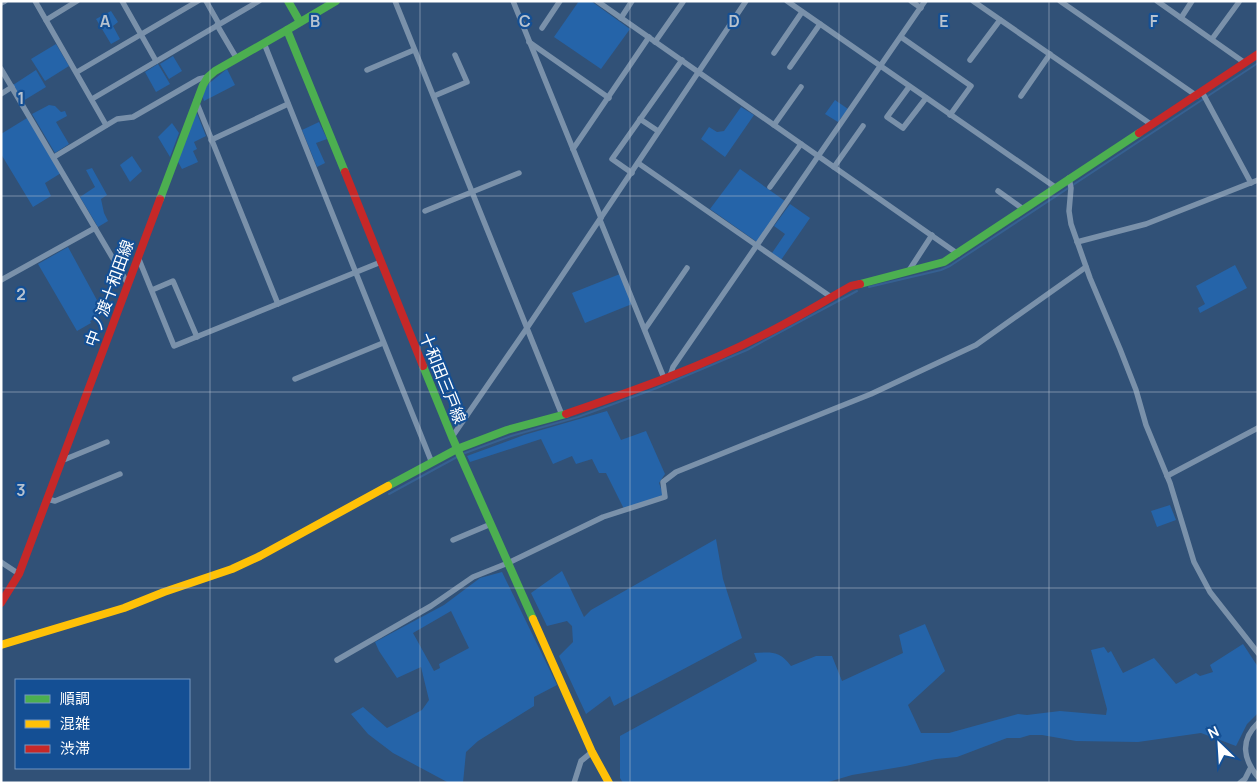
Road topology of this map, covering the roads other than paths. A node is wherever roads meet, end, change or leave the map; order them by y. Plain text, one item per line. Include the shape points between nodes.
1 (5, 1) edge
2 (35, 1) edge
3 (77, 1) edge
4 (122, 1) edge
5 (198, 1) edge
6 (206, 1) edge
7 (259, 1) edge
8 (288, 1) edge
9 (336, 1) edge
10 (395, 1) edge
11 (513, 1) edge
12 (560, 1) edge
13 (597, 1) edge
14 (632, 1) edge
15 (746, 1) edge
16 (787, 1) edge
17 (911, 1) edge
18 (925, 1) edge
19 (973, 1) edge
20 (1060, 1) edge
21 (1157, 1) edge
22 (1192, 1) edge
23 (683, 2) edge
24 (1239, 2) edge
25 (1, 3) edge
26 (921, 8) junction
27 (802, 12) junction
28 (621, 18) junction
29 (1181, 18) junction
30 (46, 20) junction
31 (1000, 20) junction
32 (300, 22) junction
33 (820, 24) junction
34 (218, 25) junction
35 (542, 28) dead end
36 (287, 30) junction
37 (141, 34) junction
38 (901, 37) junction
39 (650, 38) junction
40 (1212, 39) junction
41 (529, 42) junction
42 (656, 42) junction
43 (264, 43) junction
44 (414, 50) junction
45 (774, 53) dead end
46 (456, 54) dead end
47 (1050, 54) junction
48 (1258, 54) edge
49 (237, 59) junction
50 (682, 60) junction
51 (970, 60) dead end
52 (156, 61) junction
53 (1245, 63) junction
54 (790, 67) dead end
55 (880, 67) junction
56 (1, 69) edge
57 (367, 70) dead end
58 (77, 72) junction
59 (699, 72) junction
60 (208, 77) junction
61 (909, 86) junction
62 (801, 87) dead end
63 (12, 88) junction
64 (1, 94) edge
65 (434, 96) junction
66 (1021, 96) dead end
67 (1203, 96) junction
68 (92, 98) junction
69 (609, 98) junction
70 (926, 98) junction
71 (196, 101) junction
72 (288, 104) junction
73 (950, 115) junction
74 (640, 119) junction
75 (106, 125) junction
76 (774, 125) junction
77 (1152, 125) junction
78 (863, 126) dead end
79 (658, 131) junction
80 (211, 140) junction
81 (800, 144) junction
82 (573, 149) junction
83 (54, 157) junction
84 (818, 157) junction
85 (638, 163) junction
86 (834, 167) junction
87 (519, 173) dead end
88 (632, 173) junction
89 (1258, 180) edge
90 (1070, 183) junction
91 (1251, 183) junction
92 (770, 187) dead end
93 (1055, 187) junction
94 (998, 191) dead end
95 (471, 192) junction
96 (1023, 209) junction
97 (425, 211) dead end
98 (601, 219) junction
99 (95, 228) junction
100 (932, 235) junction
101 (1077, 242) junction
102 (758, 246) junction
103 (958, 254) junction
104 (138, 256) junction
105 (382, 262) junction
106 (1086, 267) junction
107 (687, 268) dead end
108 (1, 272) edge
109 (356, 272) junction
110 (908, 272) junction
111 (3, 279) edge
112 (128, 284) junction
113 (152, 290) junction
114 (831, 297) junction
115 (278, 304) junction
116 (527, 328) junction
117 (644, 329) junction
118 (197, 337) junction
119 (383, 343) junction
120 (668, 377) junction
121 (295, 380) dead end
122 (562, 415) junction
123 (1258, 428) edge
124 (452, 438) junction
125 (107, 442) dead end
126 (457, 449) junction
127 (61, 461) junction
128 (432, 463) junction
129 (120, 474) dead end
130 (1167, 476) junction
131 (47, 498) junction
132 (491, 524) junction
133 (453, 540) dead end
134 (1, 562) edge
135 (508, 563) junction
136 (19, 574) junction
137 (1, 603) edge
138 (1, 645) edge
139 (1258, 653) edge
140 (337, 660) dead end
141 (1258, 723) edge
142 (592, 752) junction
143 (1250, 769) junction
144 (1258, 777) edge
145 (574, 783) edge
146 (609, 783) edge
147 (1240, 783) edge

1 - 25 street
2 - 30 street
3 - 30 street
4 - 37 street
5 - 37 street
6 - 34 street
7 - 34 street
8 - 32 main road
9 - 32 main road
10 - 44 street
11 - 41 street
12 - 35 street
13 - 28 street
14 - 28 street
15 - 59 street
16 - 27 street
17 - 26 street
18 - 26 street
19 - 31 street
20 - 67 street
21 - 29 street
22 - 29 street
23 - 42 street
24 - 40 street
26 - 38 street
27 - 33 street
27 - 45 street
28 - 39 street
29 - 40 street
30 - 58 street
31 - 47 street
31 - 51 street
32 - 36 main road
33 - 54 street
33 - 55 street
34 - 49 street
34 - 52 street
36 - 43 main road
36 - 105 main road, 十和田三戸線
37 - 52 street
37 - 58 street
38 - 55 street
38 - 73 street via 971,86
39 - 42 street
39 - 69 street
40 - 53 street
41 - 69 street
41 - 82 street
42 - 50 street
43 - 49 main road
43 - 72 street
44 - 57 street
44 - 65 street
46 - 65 street via 467,82
47 - 66 street
47 - 77 street
48 - 53 main road
49 - 60 main road
50 - 59 street
50 - 74 street
52 - 68 street
53 - 67 main road
55 - 61 street
55 - 84 street
56 - 63 street
58 - 68 street
59 - 76 street
59 - 79 street
60 - 71 main road, 中ノ渡十和田線
60 - 75 street via 133,117 117,119
61 - 70 street
61 - 70 street via 887,117 903,128
62 - 76 street
63 - 64 street
63 - 83 street
65 - 95 street
67 - 77 main road
67 - 91 street
68 - 75 street
69 - 82 street
70 - 73 street
71 - 80 street
71 - 104 main road, 中ノ渡十和田線
72 - 80 street
72 - 109 street
73 - 93 street
74 - 79 street
74 - 88 street via 612,159
75 - 83 street
76 - 81 street
77 - 90 main road
78 - 86 street
79 - 85 street
80 - 115 street
81 - 84 street
81 - 92 street
82 - 98 street
83 - 99 street
84 - 86 street
84 - 102 street
85 - 88 street
85 - 102 street
86 - 100 street
87 - 95 street
88 - 98 street
89 - 91 street
90 - 93 main road
90 - 101 street via 1069,211
91 - 101 street via 1146,224
93 - 96 main road
94 - 96 street
95 - 97 street
95 - 116 street
96 - 103 main road
98 - 116 street
98 - 117 street
99 - 111 street
99 - 112 street
100 - 103 street
100 - 110 street
101 - 106 street
102 - 114 street
102 - 120 street
103 - 110 main road via 938,265
104 - 112 main road, 中ノ渡十和田線
104 - 113 street
105 - 109 street
105 - 124 main road, 十和田三戸線
106 - 130 street
106 - 135 street via 976,345 870,394 676,472 663,482 665,497 603,517
107 - 117 street
108 - 111 street
109 - 115 street
109 - 119 street
110 - 114 main road via 860,283
112 - 127 main road, 中ノ渡十和田線
113 - 118 street via 173,281
113 - 118 street via 174,346
114 - 120 main road via 738,348
115 - 118 street
116 - 122 street
116 - 124 street
117 - 120 street
119 - 121 street
119 - 128 street
120 - 122 main road
122 - 126 main road via 507,430
123 - 130 street
124 - 126 main road, 十和田三戸線
125 - 127 street
126 - 128 main road
126 - 132 main road, 十和田三戸線
127 - 131 main road, 中ノ渡十和田線
128 - 138 main road via 232,569 124,608
129 - 131 street via 56,501
130 - 139 street via 1198,573
131 - 136 main road, 中ノ渡十和田線
132 - 133 street
132 - 135 main road, 十和田三戸線
134 - 136 street
135 - 140 street via 473,577 431,606
135 - 142 main road, 十和田三戸線
136 - 137 main road, 中ノ渡十和田線
141 - 143 street via 1250,730 1246,748
142 - 145 street via 581,761
142 - 146 main road, 十和田三戸線
143 - 144 street
143 - 147 street

